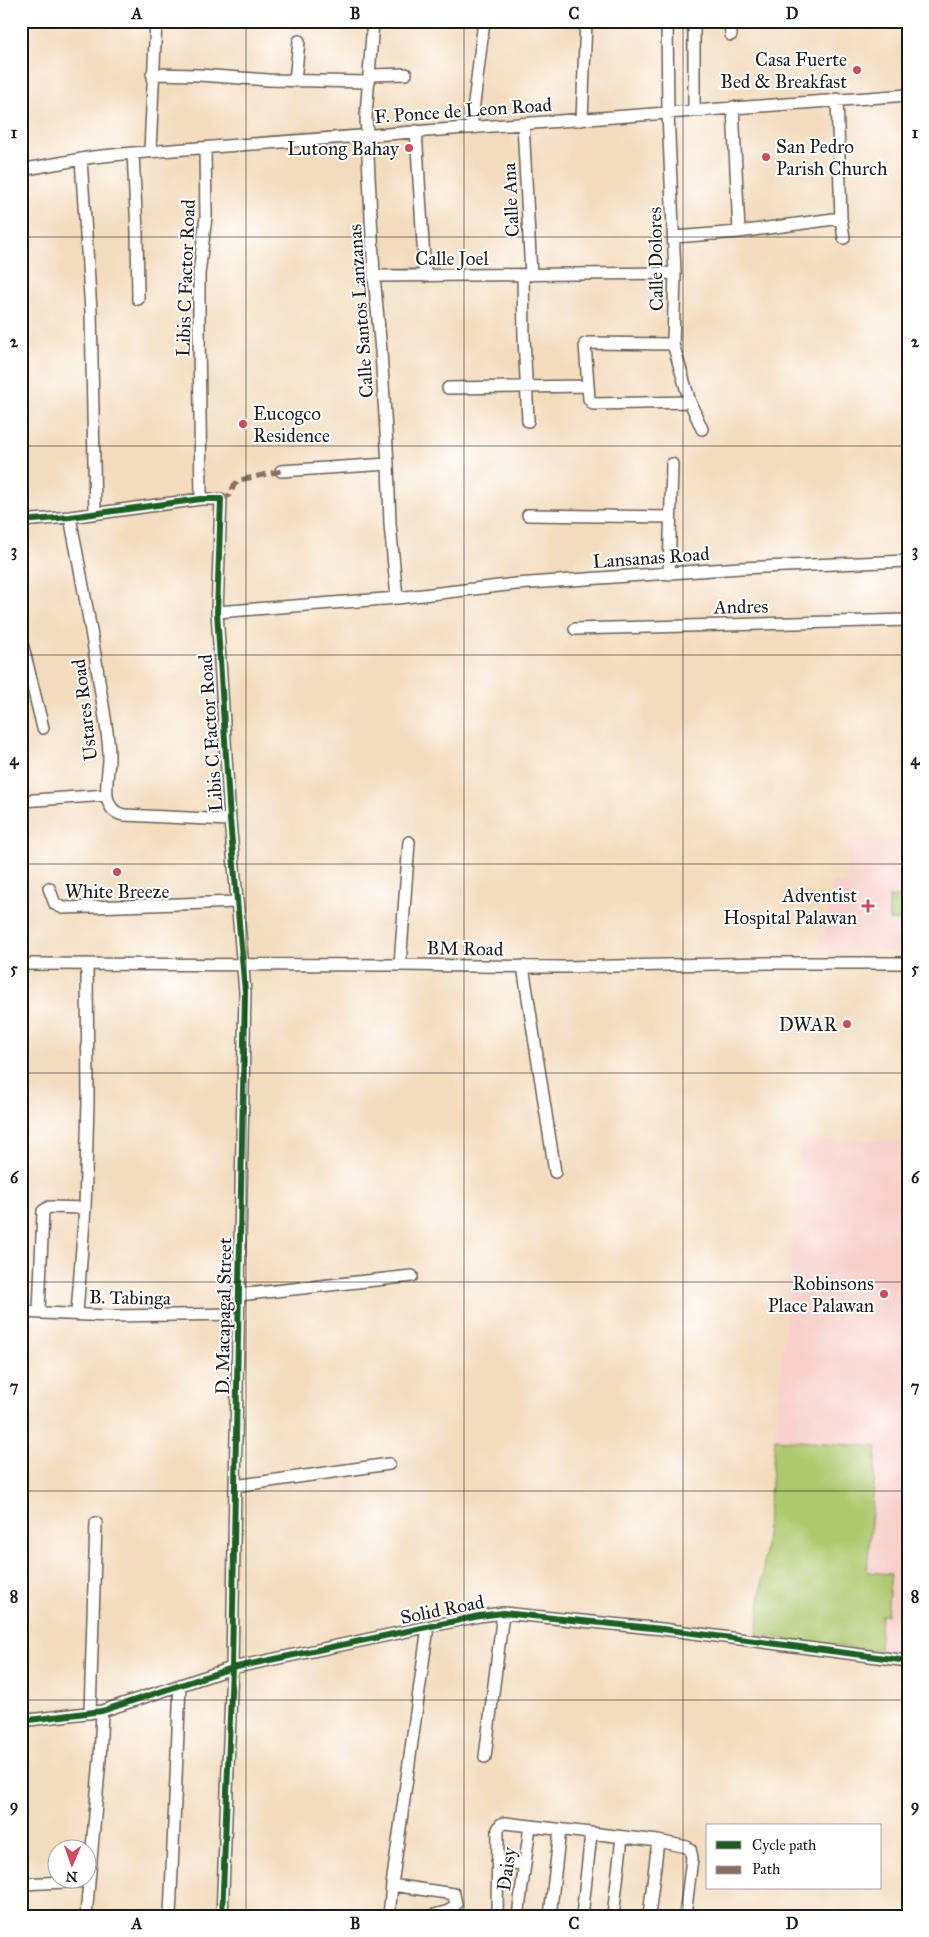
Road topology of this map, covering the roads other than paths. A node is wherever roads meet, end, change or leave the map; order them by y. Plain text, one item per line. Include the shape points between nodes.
1 (156, 21) edge
2 (373, 21) edge
3 (484, 21) edge
4 (586, 21) edge
5 (667, 21) edge
6 (694, 21) edge
7 (730, 21) edge
8 (731, 35) dead end
9 (298, 41) dead end
10 (152, 74) junction
11 (406, 74) dead end
12 (369, 78) junction
13 (295, 80) junction
14 (908, 95) edge
15 (837, 99) junction
16 (733, 107) junction
17 (694, 110) junction
18 (668, 113) junction
19 (582, 120) junction
20 (523, 124) junction
21 (471, 128) junction
22 (416, 131) junction
23 (368, 135) junction
24 (205, 148) junction
25 (150, 151) junction
26 (133, 152) junction
27 (81, 159) junction
28 (21, 170) edge
29 (841, 218) junction
30 (739, 232) junction
31 (674, 237) junction
32 (844, 238) dead end
33 (675, 273) junction
34 (527, 275) junction
35 (374, 276) junction
36 (425, 276) junction
37 (138, 299) dead end
38 (673, 344) junction
39 (588, 386) junction
40 (526, 387) junction
41 (448, 388) dead end
42 (690, 402) junction
43 (528, 421) dead end
44 (702, 429) dead end
45 (388, 464) junction
46 (672, 464) dead end
47 (281, 471) dead end
48 (201, 499) junction
49 (96, 513) junction
50 (528, 515) dead end
51 (70, 516) junction
52 (669, 517) junction
53 (21, 521) edge
54 (908, 561) edge
55 (669, 574) junction
56 (397, 598) junction
57 (217, 612) junction
58 (908, 620) edge
59 (575, 629) dead end
60 (21, 639) edge
61 (43, 728) dead end
62 (107, 795) junction
63 (21, 801) edge
64 (230, 820) junction
65 (409, 842) dead end
66 (49, 888) dead end
67 (237, 902) junction
68 (908, 963) edge
69 (21, 964) edge
70 (88, 964) junction
71 (242, 965) junction
72 (400, 965) junction
73 (523, 966) junction
74 (554, 1172) dead end
75 (85, 1208) junction
76 (412, 1276) dead end
77 (238, 1295) junction
78 (21, 1312) edge
79 (39, 1312) junction
80 (77, 1313) junction
81 (238, 1314) junction
82 (388, 1464) dead end
83 (234, 1486) junction
84 (96, 1523) dead end
85 (503, 1613) junction
86 (428, 1627) junction
87 (908, 1661) edge
88 (232, 1668) junction
89 (180, 1685) junction
90 (96, 1712) junction
91 (21, 1721) edge
92 (485, 1757) dead end
93 (530, 1826) junction
94 (560, 1830) junction
95 (591, 1834) junction
96 (622, 1837) junction
97 (93, 1840) edge
98 (658, 1841) junction
99 (498, 1862) junction
100 (524, 1864) junction
101 (48, 1883) edge
102 (21, 1884) edge
103 (392, 1885) junction
104 (88, 1890) edge
105 (86, 1916) edge
106 (170, 1916) edge
107 (222, 1916) edge
108 (389, 1916) edge
109 (432, 1916) edge
110 (497, 1916) edge
111 (518, 1916) edge
112 (550, 1916) edge
113 (582, 1916) edge
114 (612, 1916) edge
115 (649, 1916) edge
116 (685, 1916) edge

1 - 10 street
2 - 12 street, Calle Santos Lanzanas
3 - 21 street
4 - 19 street
5 - 18 street, Calle Dolores
6 - 17 street
7 - 8 street
9 - 13 street
10 - 13 street
10 - 25 street
11 - 12 street
12 - 13 street
12 - 23 street, Calle Santos Lanzanas
14 - 15 street, F. Ponce de Leon Road
15 - 16 street, F. Ponce de Leon Road
15 - 29 street
16 - 17 street, F. Ponce de Leon Road
16 - 30 street
17 - 18 street, F. Ponce de Leon Road
18 - 19 street, F. Ponce de Leon Road
18 - 31 street, Calle Dolores
19 - 20 street, F. Ponce de Leon Road
20 - 21 street, F. Ponce de Leon Road
20 - 34 street, Calle Ana
21 - 22 street, F. Ponce de Leon Road
22 - 23 street, F. Ponce de Leon Road
22 - 36 street
23 - 24 street, F. Ponce de Leon Road
23 - 35 street, Calle Santos Lanzanas
24 - 25 street, F. Ponce de Leon Road
24 - 48 street, Libis C Factor Road via 206,217 199,274 198,332
25 - 26 street, F. Ponce de Leon Road
26 - 27 street, F. Ponce de Leon Road
26 - 37 street
27 - 28 street, F. Ponce de Leon Road
27 - 49 street via 91,311
29 - 30 street
29 - 32 street
30 - 31 street
31 - 33 street, Calle Dolores
33 - 34 street, Calle Joel
33 - 38 street, Calle Dolores
34 - 36 street, Calle Joel
34 - 40 street, Calle Ana
35 - 36 street, Calle Joel
35 - 45 street, Calle Santos Lanzanas
38 - 39 street via 584,344
38 - 42 street, Calle Dolores
39 - 40 street
39 - 42 street via 589,399 593,404
40 - 41 street
40 - 43 street, Calle Ana
42 - 44 street, Calle Dolores
45 - 47 street
45 - 56 street, Calle Santos Lanzanas
46 - 52 street
48 - 49 street
48 - 57 street, Libis C Factor Road via 221,499
49 - 51 street
50 - 52 street
51 - 53 street
51 - 62 street, Ustares Road via 108,738
52 - 55 street
54 - 55 street, Lansanas Road
55 - 56 street, Lansanas Road via 516,584
56 - 57 street, Lansanas Road
57 - 64 street, Libis C Factor Road
58 - 59 street, Andres
60 - 61 street
62 - 63 street
62 - 64 street via 117,814
64 - 67 street, Libis C Factor Road
65 - 72 street
66 - 67 street via 56,904 62,908
67 - 71 street, Libis C Factor Road
68 - 73 street, BM Road
69 - 70 street, BM Road
70 - 71 street, BM Road
70 - 75 street
71 - 72 street, BM Road
71 - 77 street, D. Macapagal Street via 245,992
72 - 73 street, BM Road
73 - 74 street
75 - 79 street via 49,1208 43,1211
75 - 80 street
76 - 77 street
77 - 81 street, D. Macapagal Street
78 - 79 street, B. Tabinga
79 - 80 street, B. Tabinga
80 - 81 street, B. Tabinga via 111,1316
81 - 83 street, D. Macapagal Street
82 - 83 street
83 - 88 street, D. Macapagal Street
84 - 90 street
85 - 86 street, Solid Road
85 - 87 street, Solid Road via 662,1629
85 - 92 street
86 - 88 street, Solid Road
86 - 103 street
88 - 89 street, Solid Road
88 - 107 street, D. Macapagal Street
89 - 90 street, Solid Road
89 - 106 street
90 - 91 street, Solid Road
90 - 97 street via 100,1759
93 - 94 street
93 - 99 street via 501,1824 498,1829
93 - 100 street, Daisy
94 - 95 street
94 - 112 street
95 - 96 street
95 - 113 street
96 - 98 street
96 - 114 street
98 - 115 street
98 - 116 street via 686,1847 691,1853
99 - 100 street
99 - 110 street
100 - 111 street, Daisy
101 - 102 street
103 - 108 street
103 - 109 street via 454,1894 456,1904 453,1908
104 - 105 street

